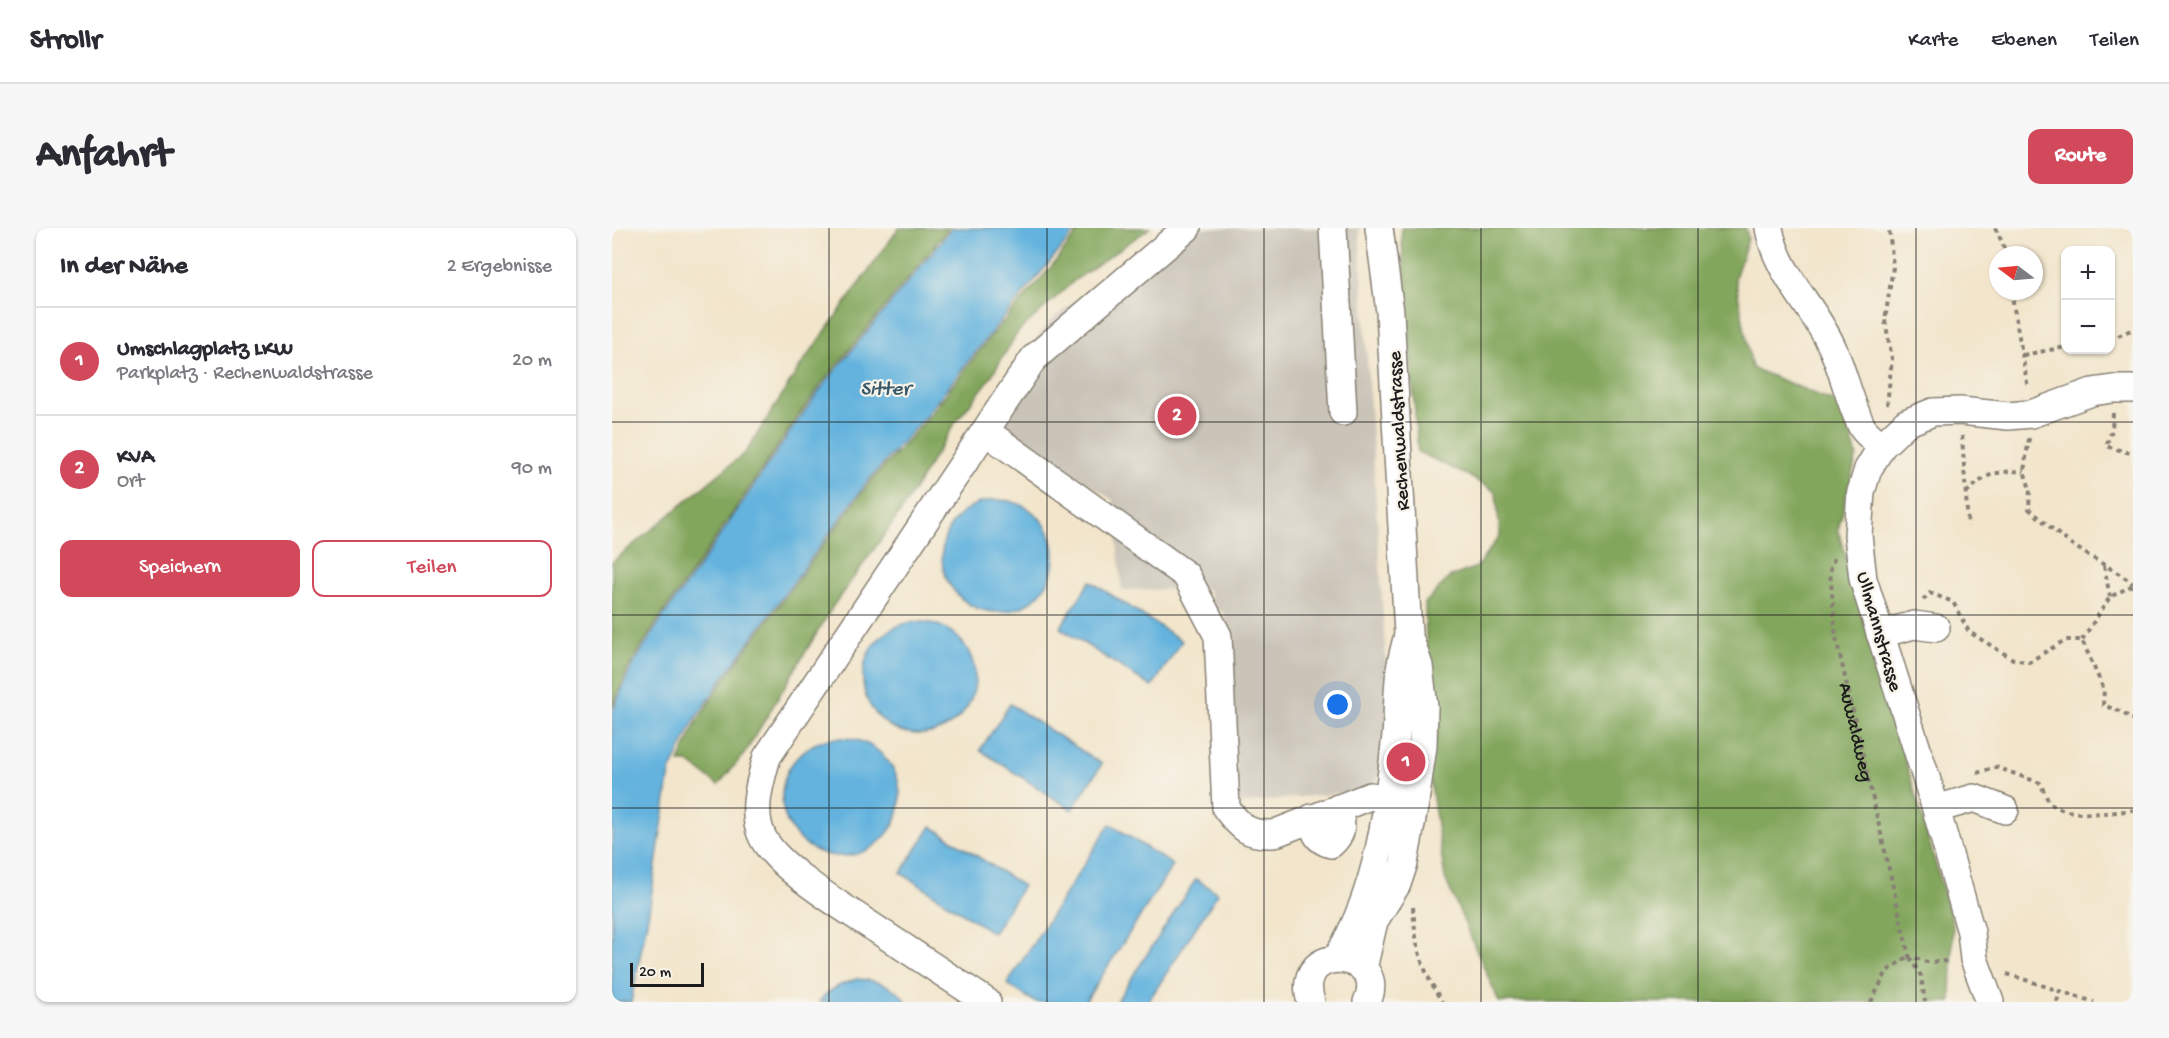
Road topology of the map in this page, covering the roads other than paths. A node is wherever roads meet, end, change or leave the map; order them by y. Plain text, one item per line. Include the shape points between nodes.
1 (1187, 228) edge
2 (1333, 228) edge
3 (1379, 228) edge
4 (1769, 228) edge
5 (2123, 397) edge
6 (1343, 412) dead end
7 (985, 431) junction
8 (1876, 441) junction
9 (1935, 628) dead end
10 (1408, 634) junction
11 (1880, 634) junction
12 (1388, 797) junction
13 (1415, 802) junction
14 (1936, 809) junction
15 (2005, 810) dead end
16 (1337, 958) junction
17 (1363, 969) junction
18 (987, 1002) edge
19 (1311, 1002) edge
20 (1367, 1002) edge
21 (1990, 1002) edge

1 - 7 street via 1034,358
2 - 6 street
3 - 10 street, Rechenwaldstrasse via 1390,312
4 - 8 street via 1790,281 1816,315 1833,349 1863,428
5 - 8 street, Ullmannstrasse via 2114,389 2092,392 2031,414 2008,416 1933,412
7 - 12 street via 1186,575 1218,636 1227,808 1239,826 1257,835 1273,834 1370,796
7 - 18 street via 767,757 758,789 758,821 762,837 776,856 824,895
8 - 11 street, Ullmannstrasse via 1861,492 1858,522 1863,579
9 - 11 street via 1914,625
10 - 12 street, Rechenwaldstrasse via 1400,670
10 - 13 street, Rechenwaldstrasse via 1419,666 1424,707
11 - 14 street, Ullmannstrasse
12 - 13 street
12 - 16 street, Rechenwaldstrasse via 1373,874 1359,919
13 - 17 street, Rechenwaldstrasse via 1404,863 1397,884 1374,921
14 - 15 street via 1974,798
14 - 21 street, Ullmannstrasse via 1971,932 1974,959
16 - 17 street via 1347,958
16 - 19 street via 1327,960 1313,973 1308,993
17 - 20 street via 1370,987

